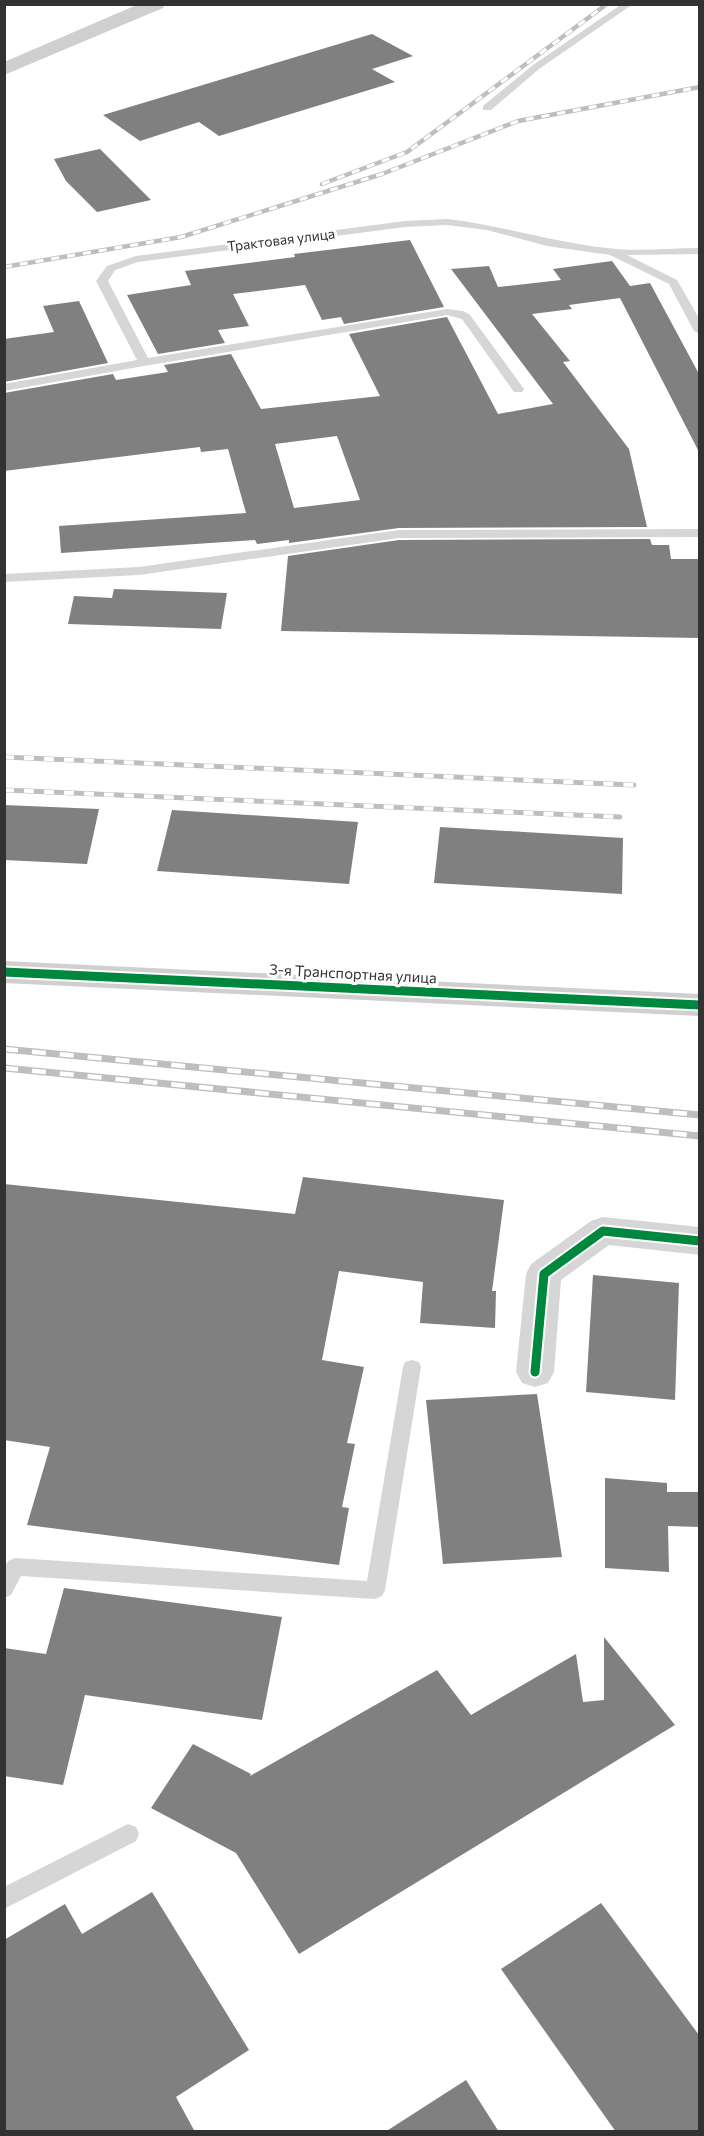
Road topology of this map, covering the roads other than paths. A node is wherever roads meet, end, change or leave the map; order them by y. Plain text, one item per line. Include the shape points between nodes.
1 (156, 4) edge
2 (629, 4) edge
3 (4, 69) edge
4 (487, 108) dead end
5 (699, 251) edge
6 (610, 252) junction
7 (699, 331) edge
8 (144, 362) junction
9 (4, 388) edge
10 (518, 389) dead end
11 (699, 533) edge
12 (4, 578) edge
13 (4, 972) edge
14 (699, 1005) edge
15 (699, 1241) edge
16 (412, 1367) dead end
17 (535, 1372) dead end
18 (4, 1589) edge
19 (128, 1834) dead end
20 (4, 1899) edge

1 - 3 street
2 - 4 lane via 536,67
5 - 6 lane, Трактовая улица
6 - 7 lane via 673,282
6 - 8 lane, Трактовая улица via 447,222 136,259 111,268 102,281
8 - 9 lane
8 - 10 lane via 447,312 466,317
11 - 12 lane via 399,534 139,571
13 - 14 street, 3-я Транспортная улица
15 - 17 street via 603,1231 544,1274
16 - 18 lane via 375,1590 15,1567
19 - 20 lane

